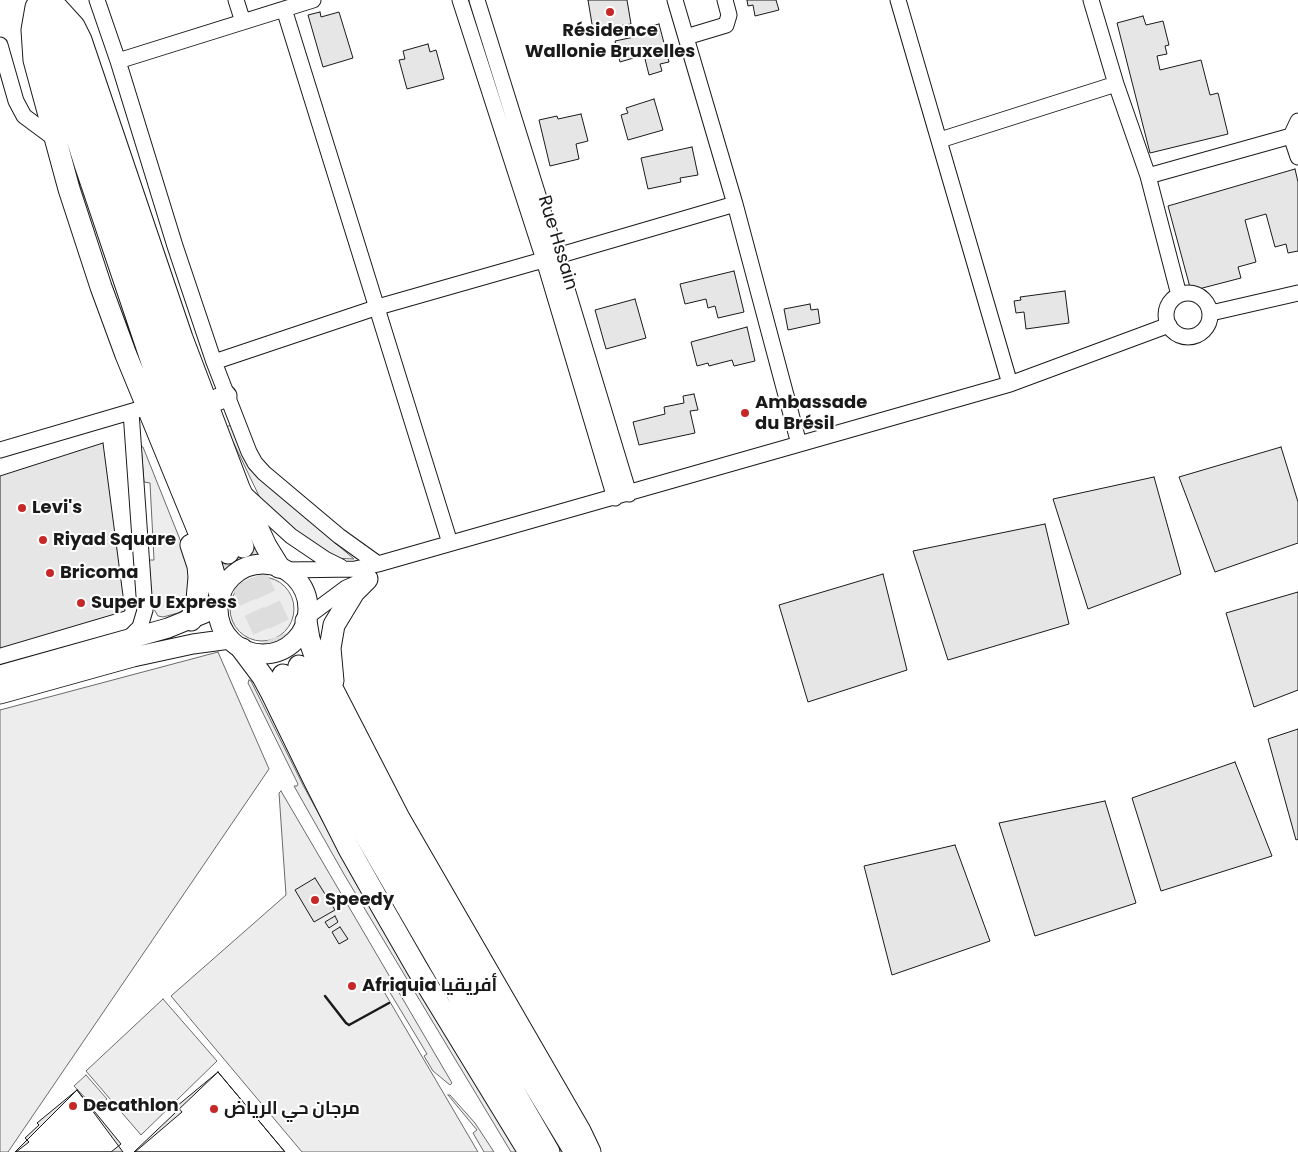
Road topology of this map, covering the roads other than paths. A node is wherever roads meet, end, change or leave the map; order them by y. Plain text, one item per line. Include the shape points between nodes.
1 (97, 0) edge
2 (236, 0) edge
3 (313, 0) edge
4 (460, 0) edge
5 (477, 0) edge
6 (674, 0) edge
7 (725, 0) edge
8 (898, 0) edge
9 (1091, 0) edge
10 (44, 3) edge
11 (284, 9) junction
12 (243, 22) junction
13 (686, 37) junction
14 (0, 45) edge
15 (118, 61) junction
16 (1116, 84) junction
17 (1298, 122) edge
18 (1291, 136) junction
19 (55, 139) junction
20 (940, 140) junction
21 (1298, 157) edge
22 (1148, 176) junction
23 (735, 204) junction
24 (550, 258) junction
25 (1298, 293) edge
26 (1179, 295) junction
27 (378, 307) junction
28 (1210, 313) junction
29 (1169, 325) junction
30 (214, 362) junction
31 (1010, 384) junction
32 (217, 400) junction
33 (139, 409) junction
34 (798, 444) junction
35 (0, 450) edge
36 (180, 487) junction
37 (239, 488) junction
38 (622, 496) junction
39 (450, 542) junction
40 (236, 550) tunnel mouth
41 (282, 568) junction
42 (342, 568) junction
43 (372, 571) junction
44 (219, 600) junction
45 (145, 610) junction
46 (306, 619) junction
47 (191, 620) junction
48 (168, 628) junction
49 (128, 639) junction
50 (236, 644) junction
51 (0, 675) edge
52 (0, 694) edge
53 (334, 694) junction
54 (529, 1152) edge
55 (549, 1152) edge
56 (575, 1152) edge
57 (590, 1152) edge

1 - 15 street
2 - 12 street
3 - 11 street
4 - 24 street, Rue Hssain
5 - 24 street, Rue Hssain
6 - 13 street
7 - 13 street via 729,15 726,25
8 - 20 street
9 - 16 street
10 - 19 highway via 32,30 33,50
10 - 32 highway via 74,26 84,47 182,338
10 - 40 highway via 86,164 165,401
11 - 12 street
11 - 27 street
12 - 15 street
13 - 23 street
14 - 19 street via 16,101 24,116
15 - 30 street
16 - 20 street
16 - 22 street
17 - 18 street
18 - 21 street
18 - 22 street
19 - 33 highway
20 - 31 street
22 - 26 street
23 - 24 street
23 - 34 street
24 - 27 street
24 - 38 street, Rue Hssain
25 - 28 street
26 - 28 street via 1200,296
26 - 29 street via 1169,304
27 - 30 street
27 - 39 street
28 - 29 street via 1204,331 1192,337 1179,335
29 - 31 street
30 - 32 street
31 - 34 street
32 - 37 highway
32 - 43 street via 264,473 339,536
33 - 35 street
33 - 36 highway
33 - 45 street
34 - 38 street
36 - 44 highway via 209,557
36 - 47 highway via 181,517 199,577
37 - 41 highway via 266,546
37 - 42 street via 291,536
38 - 39 street
39 - 43 street
41 - 42 street
41 - 44 main road via 267,564 244,568 230,580
41 - 46 main road via 294,576 303,590 308,606
42 - 43 street
43 - 46 street
43 - 53 highway via 354,592 334,625 330,648
44 - 47 main road
44 - 50 main road via 220,623
45 - 48 street via 155,622
45 - 49 street via 140,627
46 - 50 main road via 295,640 276,652 253,653
46 - 53 highway via 314,653
47 - 48 main road
48 - 49 main road
49 - 51 main road
50 - 52 main road via 192,644
50 - 54 highway via 271,692 349,849
53 - 57 highway via 399,818
55 - 56 highway via 367,838 291,670 453,950

